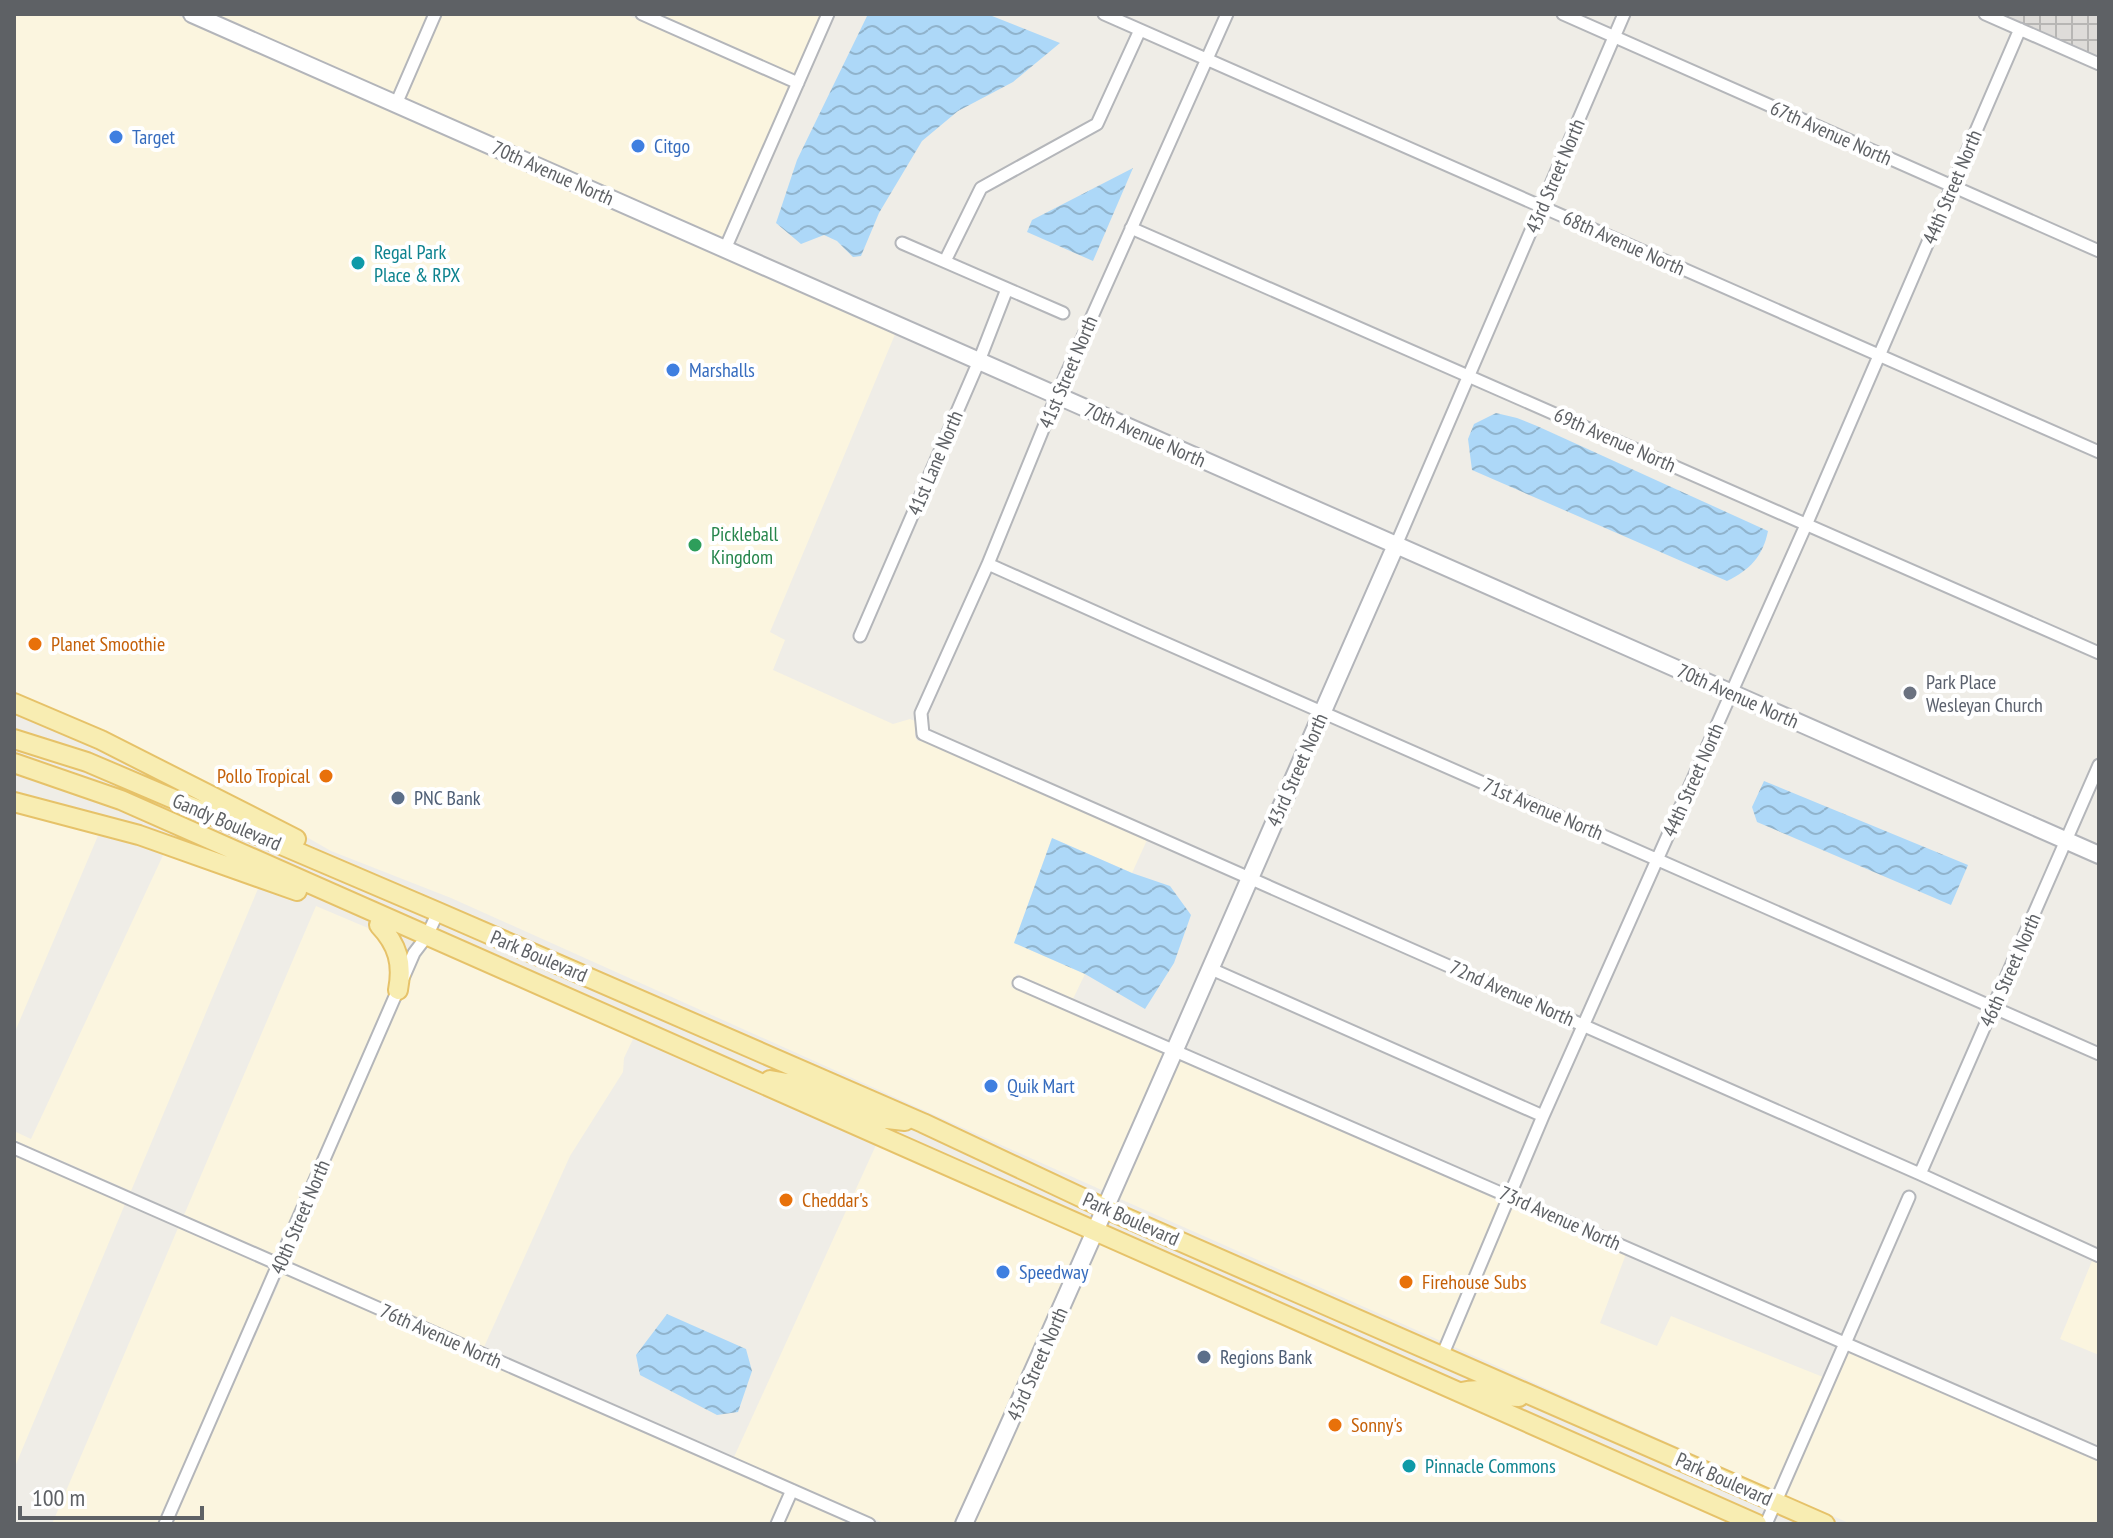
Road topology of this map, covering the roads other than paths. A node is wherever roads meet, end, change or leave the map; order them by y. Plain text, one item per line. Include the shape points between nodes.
1 (192, 14) edge
2 (435, 14) edge
3 (642, 14) edge
4 (828, 14) edge
5 (1104, 14) edge
6 (1227, 14) edge
7 (1563, 14) edge
8 (1624, 14) edge
9 (1985, 14) edge
10 (2020, 29) junction
11 (1140, 30) junction
12 (1614, 37) junction
13 (1206, 59) junction
14 (2099, 64) edge
15 (798, 83) junction
16 (396, 104) junction
17 (1952, 186) junction
18 (1541, 206) junction
19 (1131, 228) junction
20 (902, 243) dead end
21 (725, 249) junction
22 (2099, 251) edge
23 (945, 261) junction
24 (1007, 289) junction
25 (1063, 313) dead end
26 (1879, 355) junction
27 (979, 361) junction
28 (1469, 376) junction
29 (1057, 395) junction
30 (2099, 452) edge
31 (1806, 525) junction
32 (1396, 545) junction
33 (988, 564) junction
34 (860, 636) dead end
35 (2099, 653) edge
36 (1731, 693) junction
37 (14, 703) edge
38 (1321, 714) junction
39 (923, 734) joint
40 (14, 739) edge
41 (14, 763) edge
42 (2099, 765) edge
43 (14, 802) edge
44 (2066, 841) junction
45 (2099, 855) edge
46 (1658, 859) junction
47 (1249, 878) junction
48 (386, 889) junction
49 (438, 912) junction
50 (379, 925) junction
51 (427, 936) junction
52 (1209, 968) junction
53 (1019, 983) dead end
54 (398, 990) junction
55 (576, 1002) junction
56 (1993, 1007) junction
57 (1584, 1025) junction
58 (1174, 1048) junction
59 (2099, 1054) edge
60 (774, 1058) junction
61 (767, 1086) junction
62 (1543, 1116) junction
63 (923, 1123) junction
64 (14, 1148) edge
65 (1920, 1174) junction
66 (1509, 1195) junction
67 (1909, 1197) dead end
68 (1106, 1209) junction
69 (1096, 1233) junction
70 (2099, 1256) edge
71 (280, 1265) junction
72 (1845, 1343) junction
73 (1373, 1355) junction
74 (1442, 1356) junction
75 (1458, 1392) junction
76 (1529, 1394) junction
77 (2099, 1454) edge
78 (792, 1490) junction
79 (1775, 1502) junction
80 (165, 1524) edge
81 (777, 1524) edge
82 (869, 1524) edge
83 (964, 1524) edge
84 (1757, 1524) edge
85 (1766, 1524) edge
86 (1825, 1524) edge

1 - 16 street, 70th Avenue North
2 - 16 street
3 - 15 street
4 - 15 street
5 - 11 street, 68th Avenue North
6 - 13 street, 41st Street North
7 - 12 street, 67th Avenue North
8 - 12 street, 43rd Street North
9 - 10 street
10 - 14 street
10 - 17 street, 44th Street North
11 - 13 street, 68th Avenue North
11 - 23 street via 1097,124 981,188
12 - 17 street, 67th Avenue North
12 - 18 street, 43rd Street North
13 - 18 street, 68th Avenue North
13 - 19 street, 41st Street North
15 - 21 street
16 - 21 street, 70th Avenue North
17 - 22 street, 67th Avenue North
17 - 26 street, 44th Street North
18 - 26 street, 68th Avenue North
18 - 28 street, 43rd Street North
19 - 28 street, 69th Avenue North
19 - 29 street, 41st Street North
20 - 23 street
21 - 27 street, 70th Avenue North
23 - 24 street
24 - 25 street
24 - 27 street, 41st Lane North
26 - 30 street, 68th Avenue North
26 - 31 street, 44th Street North
27 - 29 street, 70th Avenue North
27 - 34 street, 41st Lane North
28 - 31 street, 69th Avenue North
28 - 32 street, 43rd Street North
29 - 32 street, 70th Avenue North
29 - 33 street, 41st Street North
31 - 35 street, 69th Avenue North
31 - 36 street, 44th Street North
32 - 36 street, 70th Avenue North
32 - 38 street, 43rd Street North
33 - 38 street, 71st Avenue North
33 - 39 street, 41st Street North via 921,713
36 - 44 street, 70th Avenue North
36 - 46 street, 44th Street North
37 - 48 main road via 101,740
38 - 46 street, 71st Avenue North
38 - 47 street, 43rd Street North
39 - 47 street, 72nd Avenue North
40 - 48 main road, Gandy Boulevard via 87,762
41 - 51 main road, Gandy Boulevard via 121,800
42 - 44 street, 46th Street North
43 - 50 main road via 199,854
44 - 45 street, 70th Avenue North
44 - 56 street, 46th Street North
46 - 56 street, 71st Avenue North
46 - 57 street, 44th Street North
47 - 52 street, 43rd Street North
47 - 57 street, 72nd Avenue North
48 - 49 main road, Gandy Boulevard
49 - 51 street, 40th Street North
49 - 60 main road, Park Boulevard
50 - 51 main road via 403,935
50 - 54 main road via 399,957
51 - 54 street, 40th Street North
51 - 55 main road, Park Boulevard
52 - 58 street, 43rd Street North
52 - 62 street
53 - 58 street, 73rd Avenue North
54 - 71 street, 40th Street North
55 - 60 main road via 614,1006 745,1064 766,1065
55 - 61 main road, Park Boulevard
56 - 59 street, 71st Avenue North
56 - 65 street, 46th Street North
57 - 62 street, 44th Street North
57 - 65 street, 72nd Avenue North
58 - 66 street, 73rd Avenue North
58 - 68 street, 43rd Street North
60 - 63 main road, Park Boulevard
61 - 63 main road via 770,1080 782,1080 869,1117
61 - 69 main road, Park Boulevard
62 - 66 street, 44th Street North
63 - 68 main road, Park Boulevard
64 - 71 street, 76th Avenue North
65 - 70 street, 72nd Avenue North
66 - 72 street, 73rd Avenue North
66 - 74 street, 44th Street North
67 - 72 street
68 - 69 street, 43rd Street North
68 - 74 main road, Park Boulevard
69 - 73 main road, Park Boulevard
69 - 83 street, 43rd Street North
71 - 78 street, 76th Avenue North
71 - 80 street, 40th Street North
72 - 77 street, 73rd Avenue North
72 - 79 street
73 - 74 main road via 1388,1352 1422,1362
73 - 75 main road, Park Boulevard
74 - 76 main road, Park Boulevard
75 - 76 main road via 1476,1388 1505,1397
75 - 84 main road, Park Boulevard
76 - 79 main road, Park Boulevard
78 - 81 street
78 - 82 street, 76th Avenue North
79 - 85 street
79 - 86 main road, Park Boulevard

